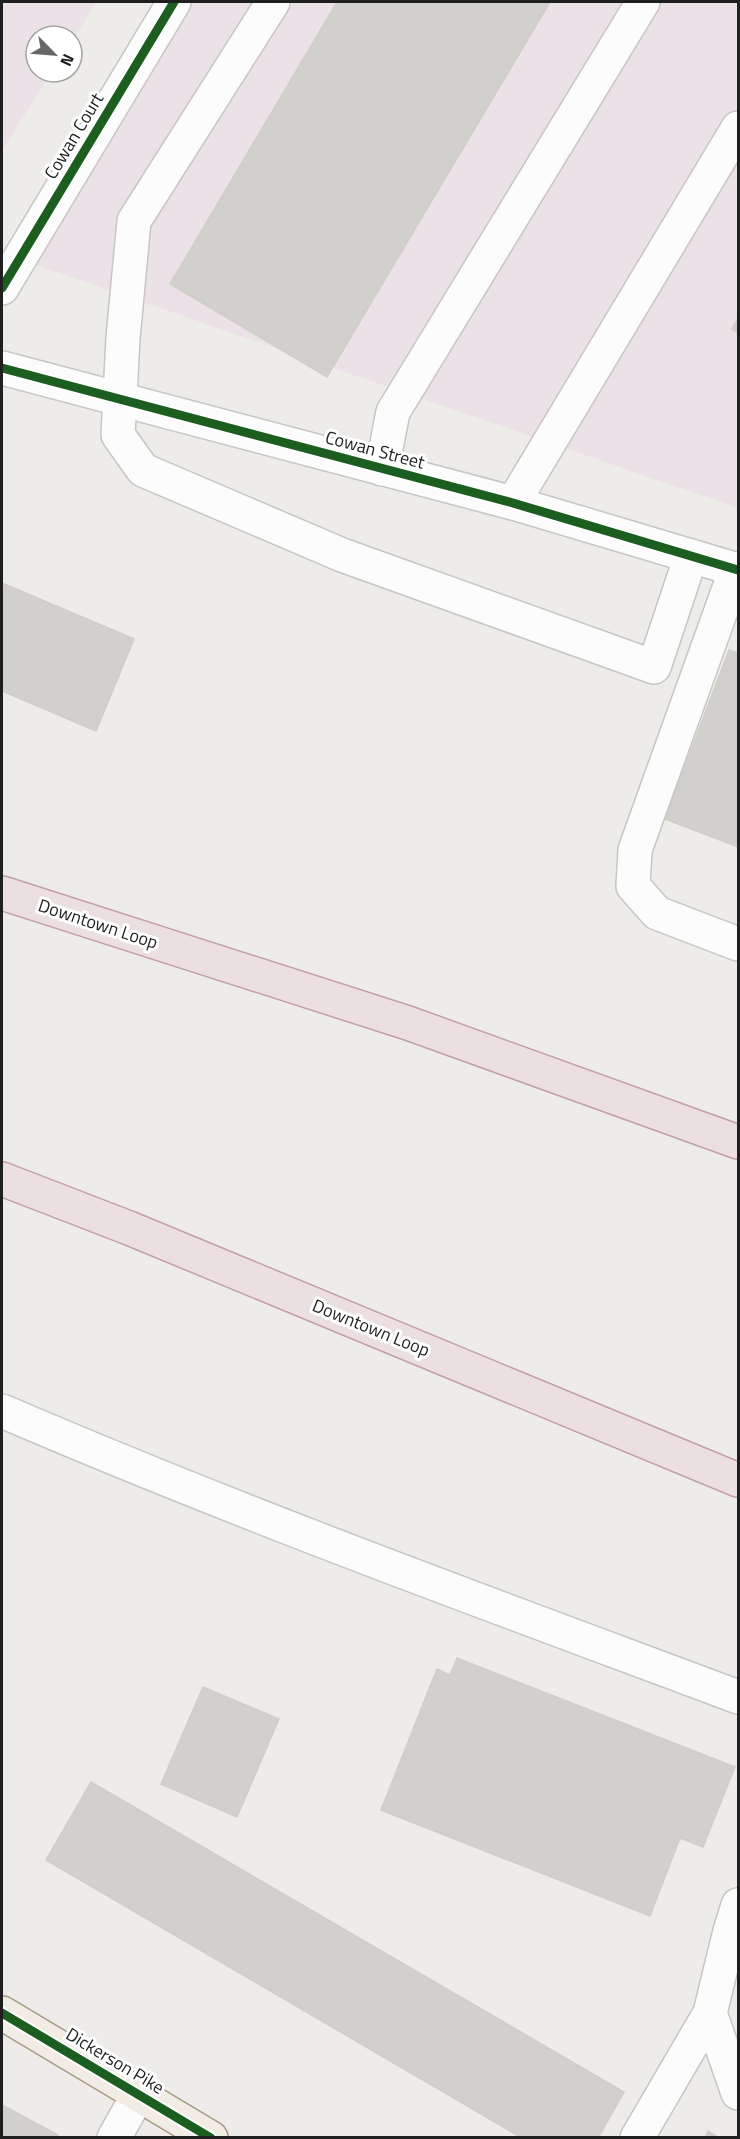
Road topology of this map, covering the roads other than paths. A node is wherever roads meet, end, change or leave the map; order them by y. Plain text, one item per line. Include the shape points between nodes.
1 (174, 2) edge
2 (273, 2) edge
3 (643, 2) edge
4 (738, 128) edge
5 (2, 288) edge
6 (2, 368) edge
7 (119, 399) junction
8 (382, 469) junction
9 (513, 504) junction
10 (691, 556) junction
11 (737, 569) edge
12 (726, 640) edge
13 (2, 893) edge
14 (738, 944) edge
15 (738, 1142) edge
16 (2, 1179) edge
17 (2, 1411) edge
18 (738, 1479) edge
19 (738, 1697) edge
20 (738, 1905) edge
21 (2, 2013) edge
22 (710, 2013) junction
23 (738, 2093) edge
24 (138, 2094) junction
25 (114, 2138) edge
26 (211, 2138) edge
27 (637, 2138) edge

1 - 5 street, Cowan Court
2 - 7 street via 134,221
3 - 8 street via 393,412
4 - 9 street
6 - 7 street, Cowan Street
7 - 8 street, Cowan Street
7 - 10 street via 118,435 143,470 342,555 654,667
8 - 9 street, Cowan Street
9 - 10 street, Cowan Street
10 - 11 street, Cowan Street
11 - 12 street
12 - 14 street via 635,850 633,886 657,913
13 - 15 highway, Downtown Loop via 408,1023
16 - 18 highway, Downtown Loop
17 - 19 street via 410,1574
20 - 22 street
21 - 24 main road, Dickerson Pike
22 - 23 street
22 - 27 street
24 - 25 street
24 - 26 main road, Dickerson Pike

